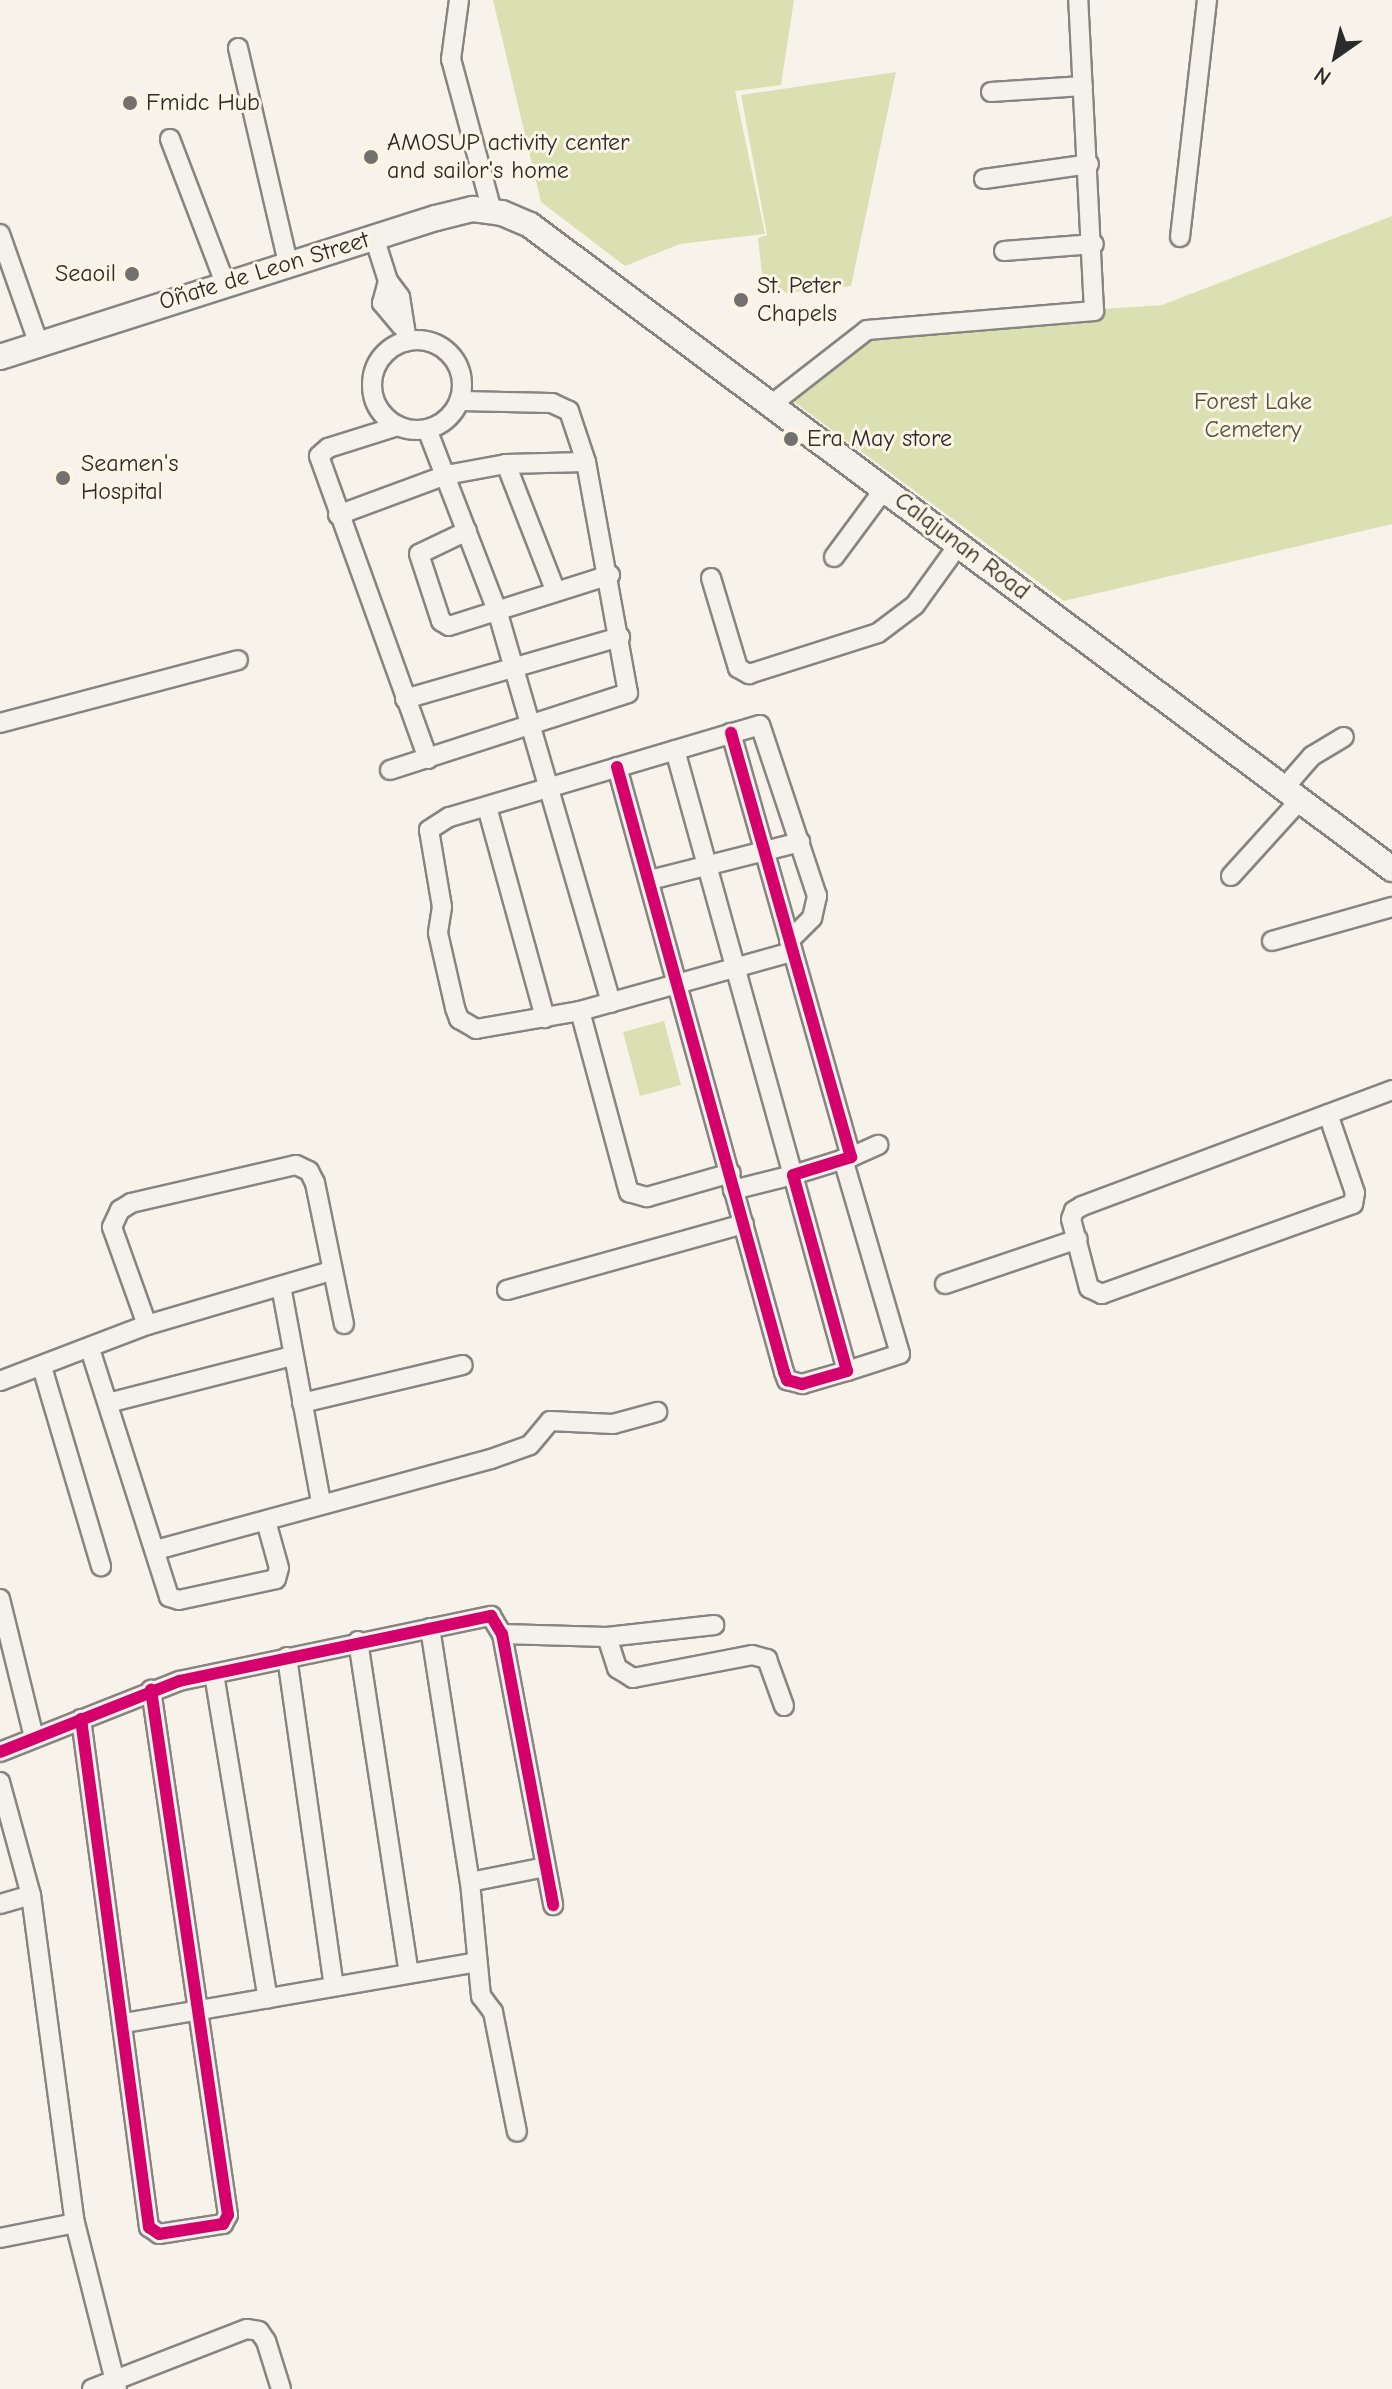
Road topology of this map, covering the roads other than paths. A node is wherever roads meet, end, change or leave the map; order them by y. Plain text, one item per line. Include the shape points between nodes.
1 (459, 0) edge
2 (1078, 0) edge
3 (1207, 0) edge
4 (238, 48) dead end
5 (1083, 86) junction
6 (991, 92) dead end
7 (170, 139) dead end
8 (1089, 164) junction
9 (984, 179) dead end
10 (492, 211) junction
11 (530, 225) joint
12 (0, 234) edge
13 (374, 237) junction
14 (1180, 237) dead end
15 (1094, 244) junction
16 (1004, 251) dead end
17 (288, 263) junction
18 (225, 283) junction
19 (404, 334) junction
20 (39, 345) junction
21 (0, 357) edge
22 (459, 401) junction
23 (772, 404) junction
24 (398, 426) junction
25 (427, 429) junction
26 (586, 462) junction
27 (506, 464) junction
28 (446, 475) junction
29 (885, 488) junction
30 (338, 515) junction
31 (467, 531) junction
32 (959, 544) junction
33 (834, 557) dead end
34 (610, 575) junction
35 (711, 578) dead end
36 (556, 592) junction
37 (497, 610) junction
38 (620, 637) junction
39 (238, 660) dead end
40 (513, 665) junction
41 (405, 699) junction
42 (0, 723) edge
43 (531, 726) junction
44 (731, 733) junction
45 (1344, 737) dead end
46 (675, 750) junction
47 (428, 759) junction
48 (617, 767) junction
49 (390, 770) dead end
50 (550, 786) junction
51 (1292, 794) junction
52 (487, 807) junction
53 (800, 842) junction
54 (763, 852) junction
55 (709, 865) junction
56 (1392, 869) edge
57 (1231, 876) dead end
58 (650, 880) junction
59 (1392, 907) edge
60 (1272, 941) dead end
61 (791, 946) junction
62 (736, 968) junction
63 (679, 985) junction
64 (611, 1003) junction
65 (580, 1011) junction
66 (545, 1018) junction
67 (1392, 1090) edge
68 (1328, 1114) junction
69 (878, 1145) dead end
70 (847, 1158) junction
71 (793, 1175) junction
72 (732, 1182) junction
73 (744, 1224) junction
74 (1078, 1239) junction
75 (331, 1271) junction
76 (945, 1284) dead end
77 (281, 1286) junction
78 (507, 1290) dead end
79 (344, 1324) dead end
80 (147, 1325) junction
81 (90, 1349) junction
82 (293, 1356) junction
83 (463, 1365) dead end
84 (42, 1367) junction
85 (847, 1371) junction
86 (0, 1381) edge
87 (108, 1403) junction
88 (302, 1403) junction
89 (657, 1412) dead end
90 (321, 1502) junction
91 (266, 1521) junction
92 (156, 1550) junction
93 (101, 1566) dead end
94 (0, 1599) edge
95 (714, 1625) dead end
96 (430, 1628) junction
97 (502, 1634) junction
98 (607, 1637) junction
99 (358, 1641) junction
100 (287, 1657) junction
101 (214, 1674) junction
102 (151, 1690) junction
103 (784, 1706) dead end
104 (81, 1719) junction
105 (34, 1737) junction
106 (0, 1752) edge
107 (0, 1782) edge
108 (546, 1867) junction
109 (470, 1882) junction
110 (31, 1895) junction
111 (0, 1904) edge
112 (553, 1905) dead end
113 (477, 1962) junction
114 (409, 1973) junction
115 (334, 1986) junction
116 (268, 1999) junction
117 (195, 2011) junction
118 (124, 2023) junction
119 (517, 2132) dead end
120 (75, 2223) junction
121 (0, 2238) edge
122 (115, 2384) edge
123 (92, 2389) edge
124 (281, 2389) edge

1 - 10 street via 451,59
2 - 5 street
3 - 14 street
4 - 17 street
5 - 6 street
5 - 8 street
7 - 18 street
8 - 9 street
8 - 15 street
10 - 11 main road, Oñate de Leon Street
10 - 13 main road, Oñate de Leon Street via 473,209
11 - 23 main road, Calajunan Road
12 - 20 street
13 - 17 main road, Oñate de Leon Street
13 - 19 street via 388,281 382,303
15 - 16 street
15 - 23 street via 1096,306 1091,313 867,330
17 - 18 main road, Oñate de Leon Street
18 - 20 main road, Oñate de Leon Street
19 - 22 street via 447,352 461,375
19 - 24 street via 382,357 372,387 376,403
20 - 21 main road, Oñate de Leon Street
22 - 25 street via 452,414
22 - 26 street via 562,405
23 - 29 main road, Calajunan Road
24 - 25 street
24 - 30 street via 321,452
25 - 28 street
26 - 27 street
26 - 34 street
27 - 28 street
27 - 36 street
28 - 30 street
28 - 31 street
29 - 32 main road, Calajunan Road
29 - 33 street
30 - 41 street
31 - 37 street
31 - 37 street via 420,550 418,560 441,621 449,626
32 - 35 street via 915,605 878,633 749,674 738,668
32 - 51 main road, Calajunan Road
34 - 36 street
34 - 38 street
36 - 37 street
37 - 40 street
38 - 40 street
38 - 43 street via 628,693
39 - 42 street
40 - 41 street
40 - 43 street
41 - 47 street
43 - 47 street
43 - 50 street
44 - 46 street
44 - 53 street via 760,725 766,730
44 - 54 street
45 - 51 street via 1312,756
46 - 48 street
46 - 55 street
47 - 49 street
48 - 50 street
48 - 58 street
50 - 52 street
50 - 64 street
51 - 56 main road, Calajunan Road
51 - 57 street
52 - 66 street
52 - 66 street via 439,821 429,830 442,907 438,933 455,1008 459,1019 476,1029
53 - 54 street
53 - 61 street via 818,905
54 - 55 street
54 - 61 street
55 - 58 street
55 - 62 street
58 - 63 street
59 - 60 street
61 - 62 street
61 - 70 street
62 - 63 street
62 - 71 street
63 - 64 street
63 - 72 street
64 - 65 street
65 - 66 street
65 - 72 street via 629,1192 647,1197
67 - 68 street
68 - 74 street via 1082,1206 1071,1219
68 - 74 street via 1355,1193 1353,1204 1102,1294 1089,1288
69 - 70 street
70 - 71 street
70 - 85 street via 900,1354
71 - 72 street
71 - 85 street
72 - 73 street
73 - 78 street
73 - 85 street via 787,1380 802,1384
74 - 76 street
75 - 77 street
75 - 79 street
75 - 80 street via 315,1183 309,1171 296,1165 131,1203 120,1210 112,1227
77 - 80 street
77 - 82 street
80 - 81 street
81 - 84 street
81 - 87 street
82 - 87 street
82 - 88 street
83 - 88 street
84 - 86 street
84 - 93 street
87 - 92 street
88 - 90 street
89 - 90 street via 613,1424 550,1421 524,1447
90 - 91 street
91 - 92 street
91 - 92 street via 279,1568 276,1579 172,1599
94 - 105 street
95 - 98 street
96 - 97 street via 483,1614 495,1618
96 - 99 street
96 - 109 street
97 - 98 street
97 - 108 street
98 - 103 street via 617,1668 633,1678 752,1655 767,1659
99 - 100 street
99 - 114 street
100 - 101 street
100 - 115 street
101 - 102 street
101 - 116 street
102 - 104 street
102 - 117 street
104 - 105 street
104 - 118 street
105 - 106 street
107 - 110 street
108 - 109 street
108 - 112 street
109 - 113 street
110 - 111 street
110 - 120 street
113 - 114 street
113 - 119 street via 481,1996 493,2012
114 - 115 street
115 - 116 street
116 - 117 street
117 - 118 street
117 - 118 street via 228,2215 223,2224 159,2234 149,2227
120 - 121 street
120 - 122 street
122 - 123 street
122 - 124 street via 247,2329 259,2331 266,2341

